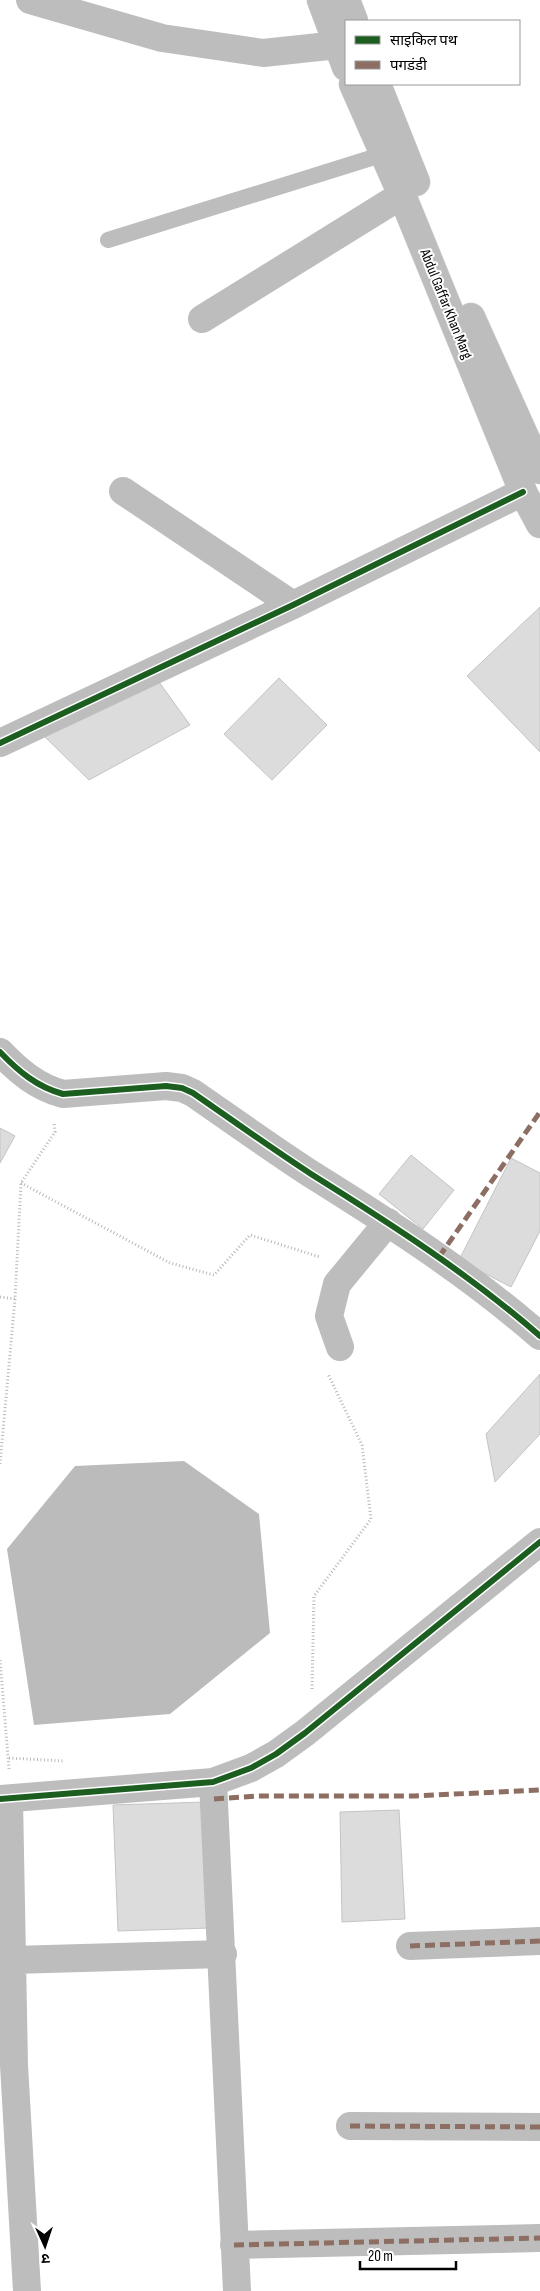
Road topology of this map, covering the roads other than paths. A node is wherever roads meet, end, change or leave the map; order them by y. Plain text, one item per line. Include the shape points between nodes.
1 (30, 0) edge
2 (321, 0) edge
3 (346, 0) edge
4 (354, 20) edge
5 (342, 56) edge
6 (353, 85) edge
7 (377, 85) edge
8 (384, 154) junction
9 (402, 195) junction
10 (108, 240) dead end
11 (202, 319) dead end
12 (540, 470) edge
13 (123, 491) dead end
14 (523, 492) junction
15 (540, 524) edge
16 (293, 605) junction
17 (0, 743) edge
18 (0, 1052) edge
19 (388, 1222) junction
20 (540, 1336) edge
21 (340, 1347) dead end
22 (540, 1542) edge
23 (213, 1782) junction
24 (4, 1799) edge
25 (540, 1941) edge
26 (410, 1946) dead end
27 (222, 1954) junction
28 (12, 1960) junction
29 (350, 2126) dead end
30 (540, 2127) edge
31 (540, 2238) edge
32 (234, 2244) junction
33 (27, 2291) edge
34 (237, 2291) edge

1 - 5 street via 162,38 263,54
2 - 5 street
3 - 4 street
6 - 8 street, Abdul Gaffar Khan Marg
7 - 12 street, Abdul Gaffar Khan Marg via 461,295
8 - 9 street, Abdul Gaffar Khan Marg
8 - 10 lane
9 - 11 street
9 - 14 street, Abdul Gaffar Khan Marg
13 - 16 street
14 - 15 street, Abdul Gaffar Khan Marg
14 - 16 street
16 - 17 street
18 - 19 street via 33,1082 63,1094 150,1087 182,1088
19 - 20 street via 480,1287
19 - 21 street via 337,1284 329,1316
22 - 23 street via 305,1733 250,1768
23 - 24 street
23 - 27 street
24 - 28 street
25 - 26 street
27 - 28 street
27 - 32 street
28 - 33 street via 14,2065
29 - 30 street
31 - 32 street
32 - 34 street

